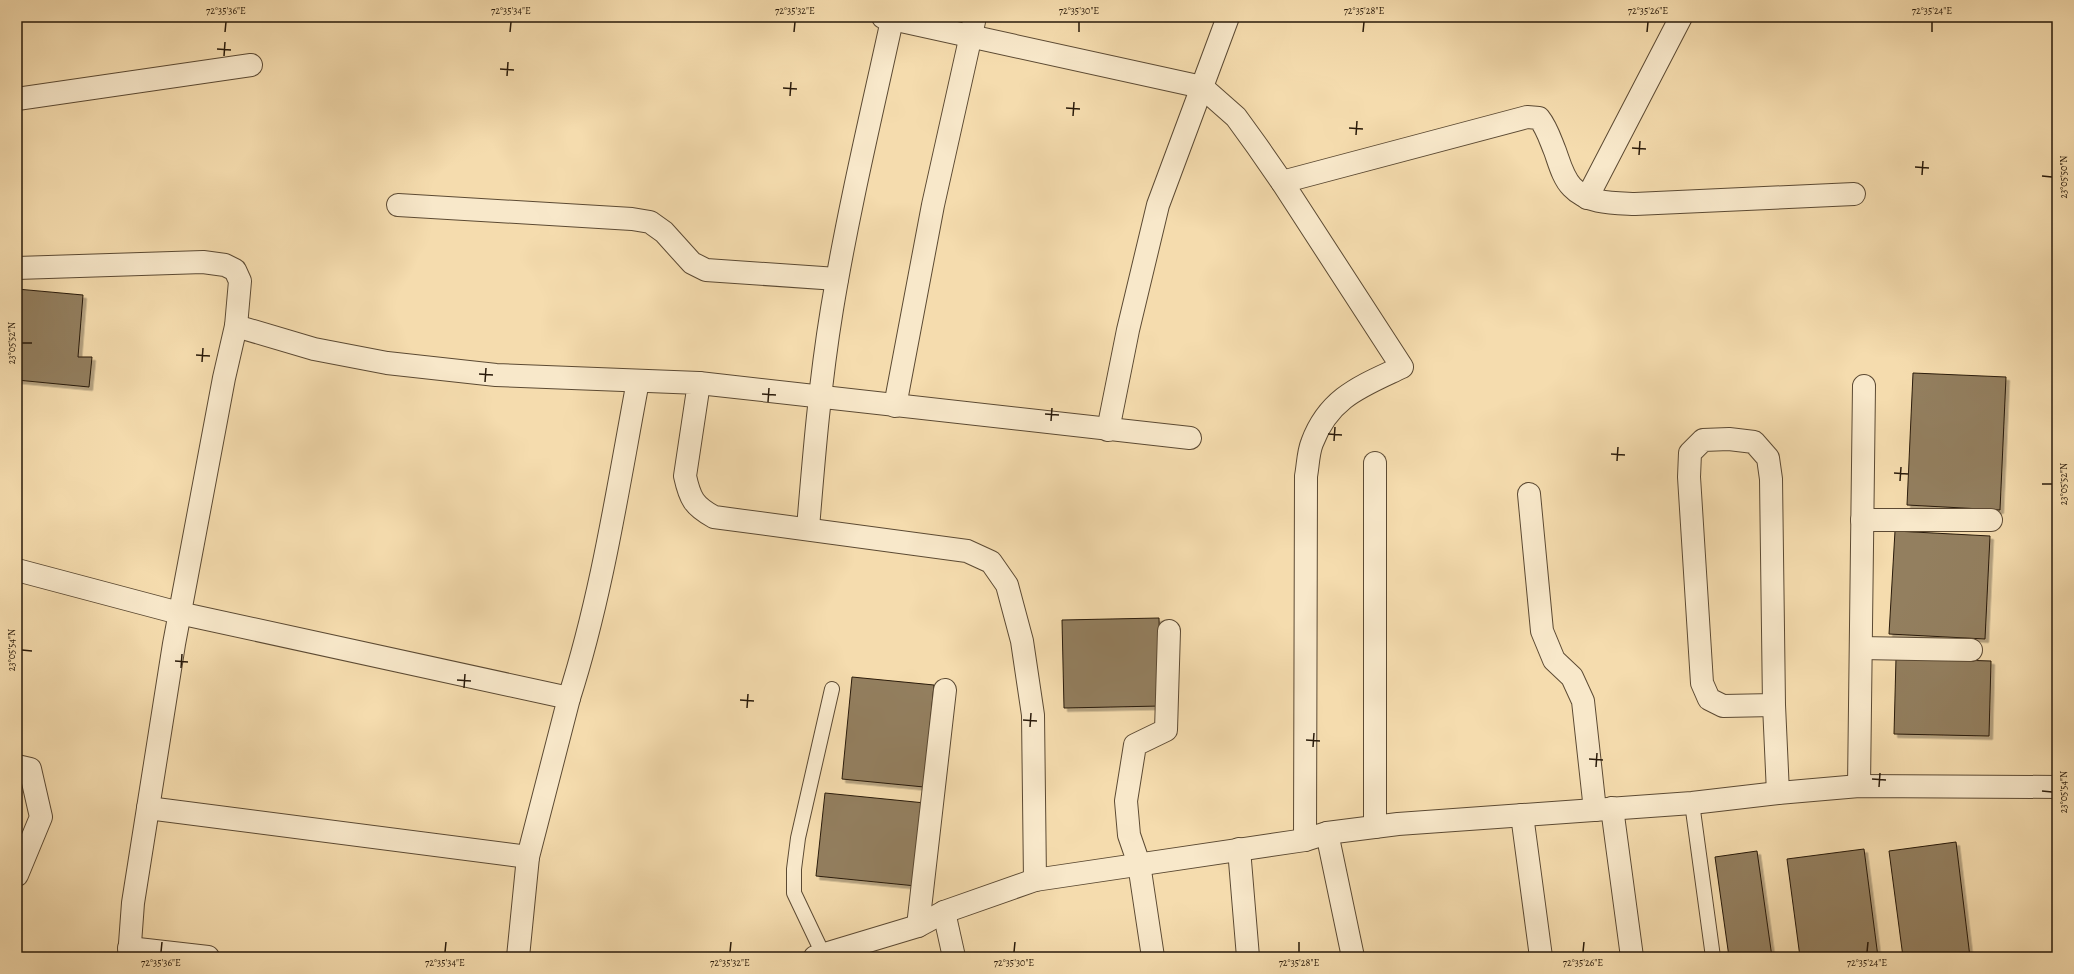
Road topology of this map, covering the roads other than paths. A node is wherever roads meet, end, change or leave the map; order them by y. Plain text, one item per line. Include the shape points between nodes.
1 (1230, 17) edge
2 (1681, 17) edge
3 (888, 18) edge
4 (973, 27) edge
5 (251, 65) dead end
6 (1202, 87) junction
7 (17, 99) edge
8 (1282, 182) junction
9 (1854, 194) dead end
10 (1587, 198) junction
11 (398, 205) dead end
12 (17, 268) edge
13 (837, 279) junction
14 (236, 326) junction
15 (638, 381) junction
16 (699, 383) junction
17 (1864, 386) dead end
18 (819, 397) junction
19 (895, 406) junction
20 (1108, 430) junction
21 (1190, 438) dead end
22 (1375, 463) dead end
23 (1529, 494) dead end
24 (1862, 520) junction
25 (1991, 520) dead end
26 (808, 528) junction
27 (17, 570) edge
28 (179, 613) junction
29 (1169, 631) dead end
30 (1861, 648) junction
31 (1971, 650) dead end
32 (832, 689) dead end
33 (945, 690) dead end
34 (568, 698) junction
35 (1774, 705) junction
36 (17, 766) edge
37 (1859, 786) junction
38 (2057, 787) edge
39 (1778, 793) junction
40 (1692, 803) junction
41 (148, 808) junction
42 (1603, 809) junction
43 (1522, 815) junction
44 (1375, 827) junction
45 (1327, 833) junction
46 (1305, 840) junction
47 (1239, 849) junction
48 (528, 857) junction
49 (1139, 864) junction
50 (17, 875) edge
51 (1035, 880) junction
52 (944, 912) junction
53 (918, 926) junction
54 (129, 953) edge
55 (819, 956) edge
56 (208, 957) edge
57 (518, 957) edge
58 (954, 957) edge
59 (1153, 957) edge
60 (1248, 957) edge
61 (1353, 957) edge
62 (1541, 957) edge
63 (1632, 957) edge
64 (1713, 957) edge

1 - 6 street
2 - 10 street
3 - 4 street
3 - 13 street
4 - 6 street
4 - 19 street via 933,205
5 - 7 street
6 - 8 street via 1236,117
6 - 20 street via 1158,205 1128,330
8 - 10 street via 1527,117 1539,118 1545,126 1572,186
8 - 46 street via 1402,367 1351,391 1325,415 1311,444 1306,476
9 - 10 street via 1636,204 1609,203
11 - 13 street via 650,222 664,232 692,263 706,270
12 - 14 street via 203,262 225,265 235,270 240,281
13 - 18 street
14 - 15 street via 314,349 387,363 496,375
14 - 28 street
15 - 16 street
15 - 34 street via 605,562 589,630
16 - 18 street
16 - 26 street via 685,476 688,491 698,508 714,517
17 - 24 street
18 - 19 street
18 - 26 street
19 - 20 street
20 - 21 street
22 - 44 street
23 - 42 street via 1542,631 1554,660 1572,677 1583,701
24 - 25 street
24 - 30 street
26 - 51 street via 967,551 991,562 1007,585 1022,640 1033,715
27 - 28 street
28 - 34 street
28 - 41 street
29 - 49 street via 1166,730 1135,745 1128,779 1126,800 1129,835
30 - 31 street
30 - 37 street
32 - 55 lane via 798,838 794,868 794,894
33 - 53 street
34 - 48 street
35 - 35 street via 1723,706 1709,698 1702,683 1689,477 1690,453 1703,440 1729,439 1754,442 1768,458 1771,479
35 - 39 street
36 - 50 street via 30,769 41,817
37 - 38 street
37 - 39 street
39 - 40 street
40 - 42 street
40 - 64 lane
41 - 48 street
41 - 54 street
42 - 43 street
42 - 63 street
43 - 44 street
43 - 62 street
44 - 45 street
45 - 46 street
45 - 61 street
46 - 47 street
47 - 49 street
47 - 60 street
48 - 57 street
49 - 51 street
49 - 59 street
51 - 52 street
52 - 53 street
52 - 58 street
53 - 55 street
54 - 56 street

